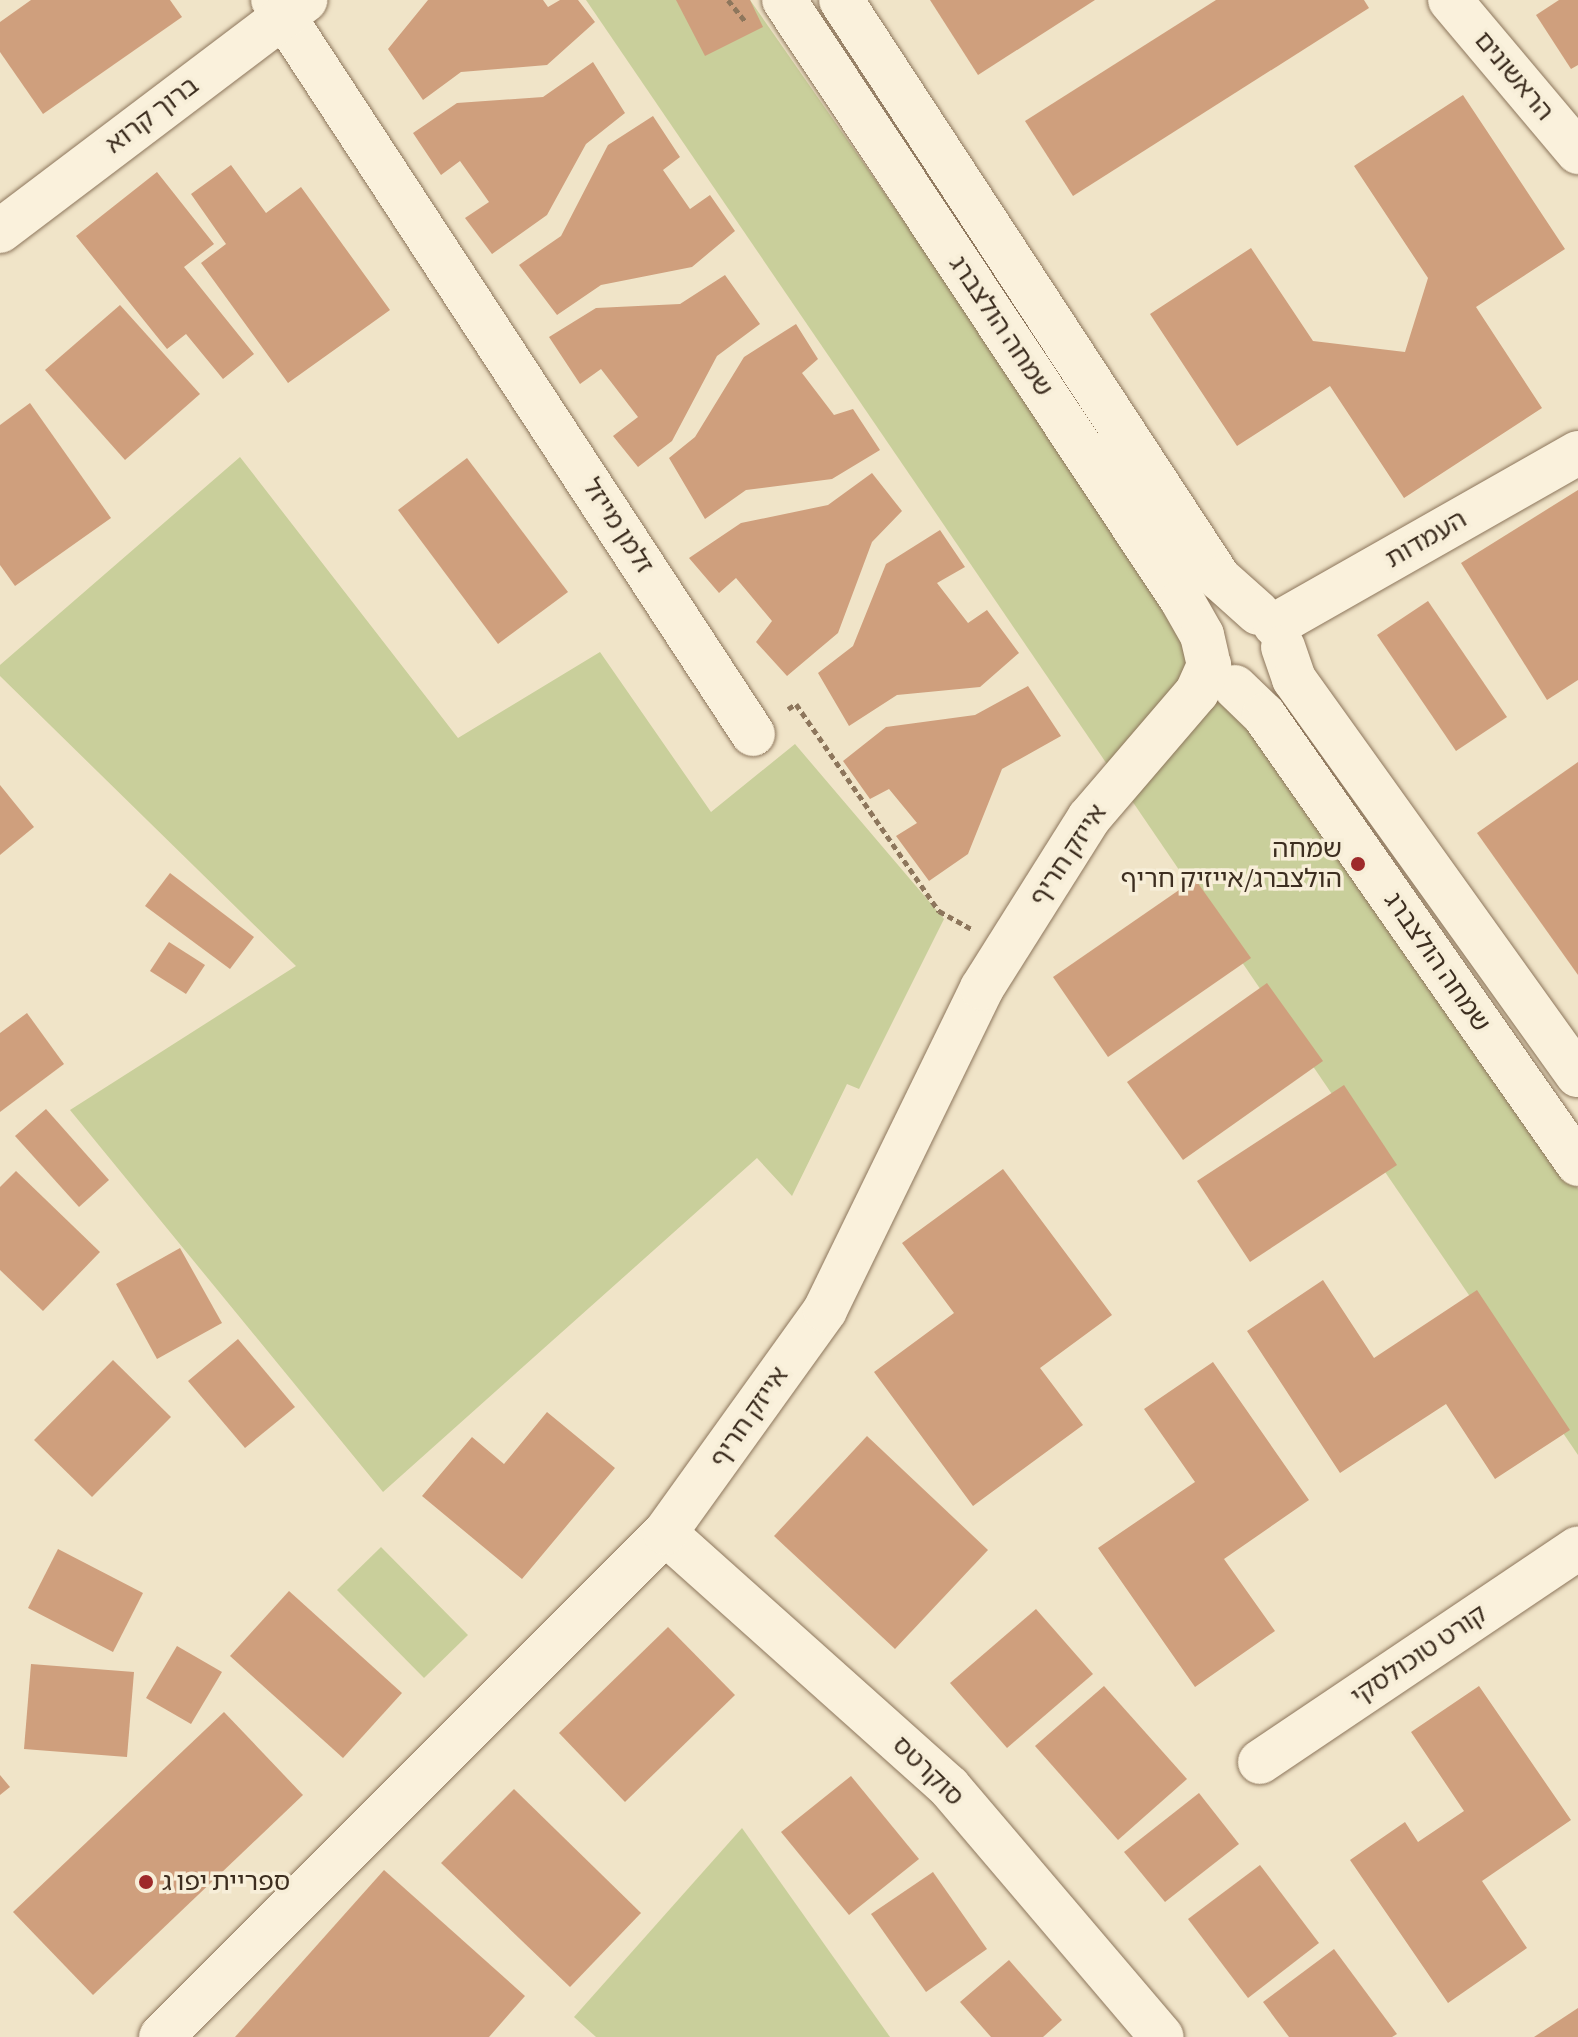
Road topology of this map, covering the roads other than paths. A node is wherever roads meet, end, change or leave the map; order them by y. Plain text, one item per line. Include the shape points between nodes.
1 (784, 0) edge
2 (841, 0) edge
3 (1450, 0) edge
4 (287, 5) edge
5 (1578, 152) edge
6 (0, 231) edge
7 (1578, 453) edge
8 (1272, 629) junction
9 (1214, 676) junction
10 (753, 734) road end
11 (1578, 1075) edge
12 (1578, 1164) edge
13 (665, 1533) junction
14 (1578, 1548) edge
15 (1260, 1762) dead end
16 (161, 2037) edge
17 (1162, 2037) edge

1 - 9 street, שמחה הולצברג via 1182,600 1202,635
2 - 8 street, שמחה הולצברג via 1219,578
3 - 5 street, הראשונים
4 - 6 street, ברוך קרוא
4 - 10 street, זלמן מייזל
7 - 8 street, העמדות
8 - 9 street via 1270,680
8 - 9 street, העמדות via 1224,617 1209,634
8 - 11 street, שמחה הולצברג via 1294,679
9 - 12 street, שמחה הולצברג via 1264,715
9 - 13 street, אייזק חריף via 1089,818 982,988 825,1310
13 - 16 street, אייזק חריף
13 - 17 street, סוקרטס via 949,1787
14 - 15 street, קורט טוכולסקי

